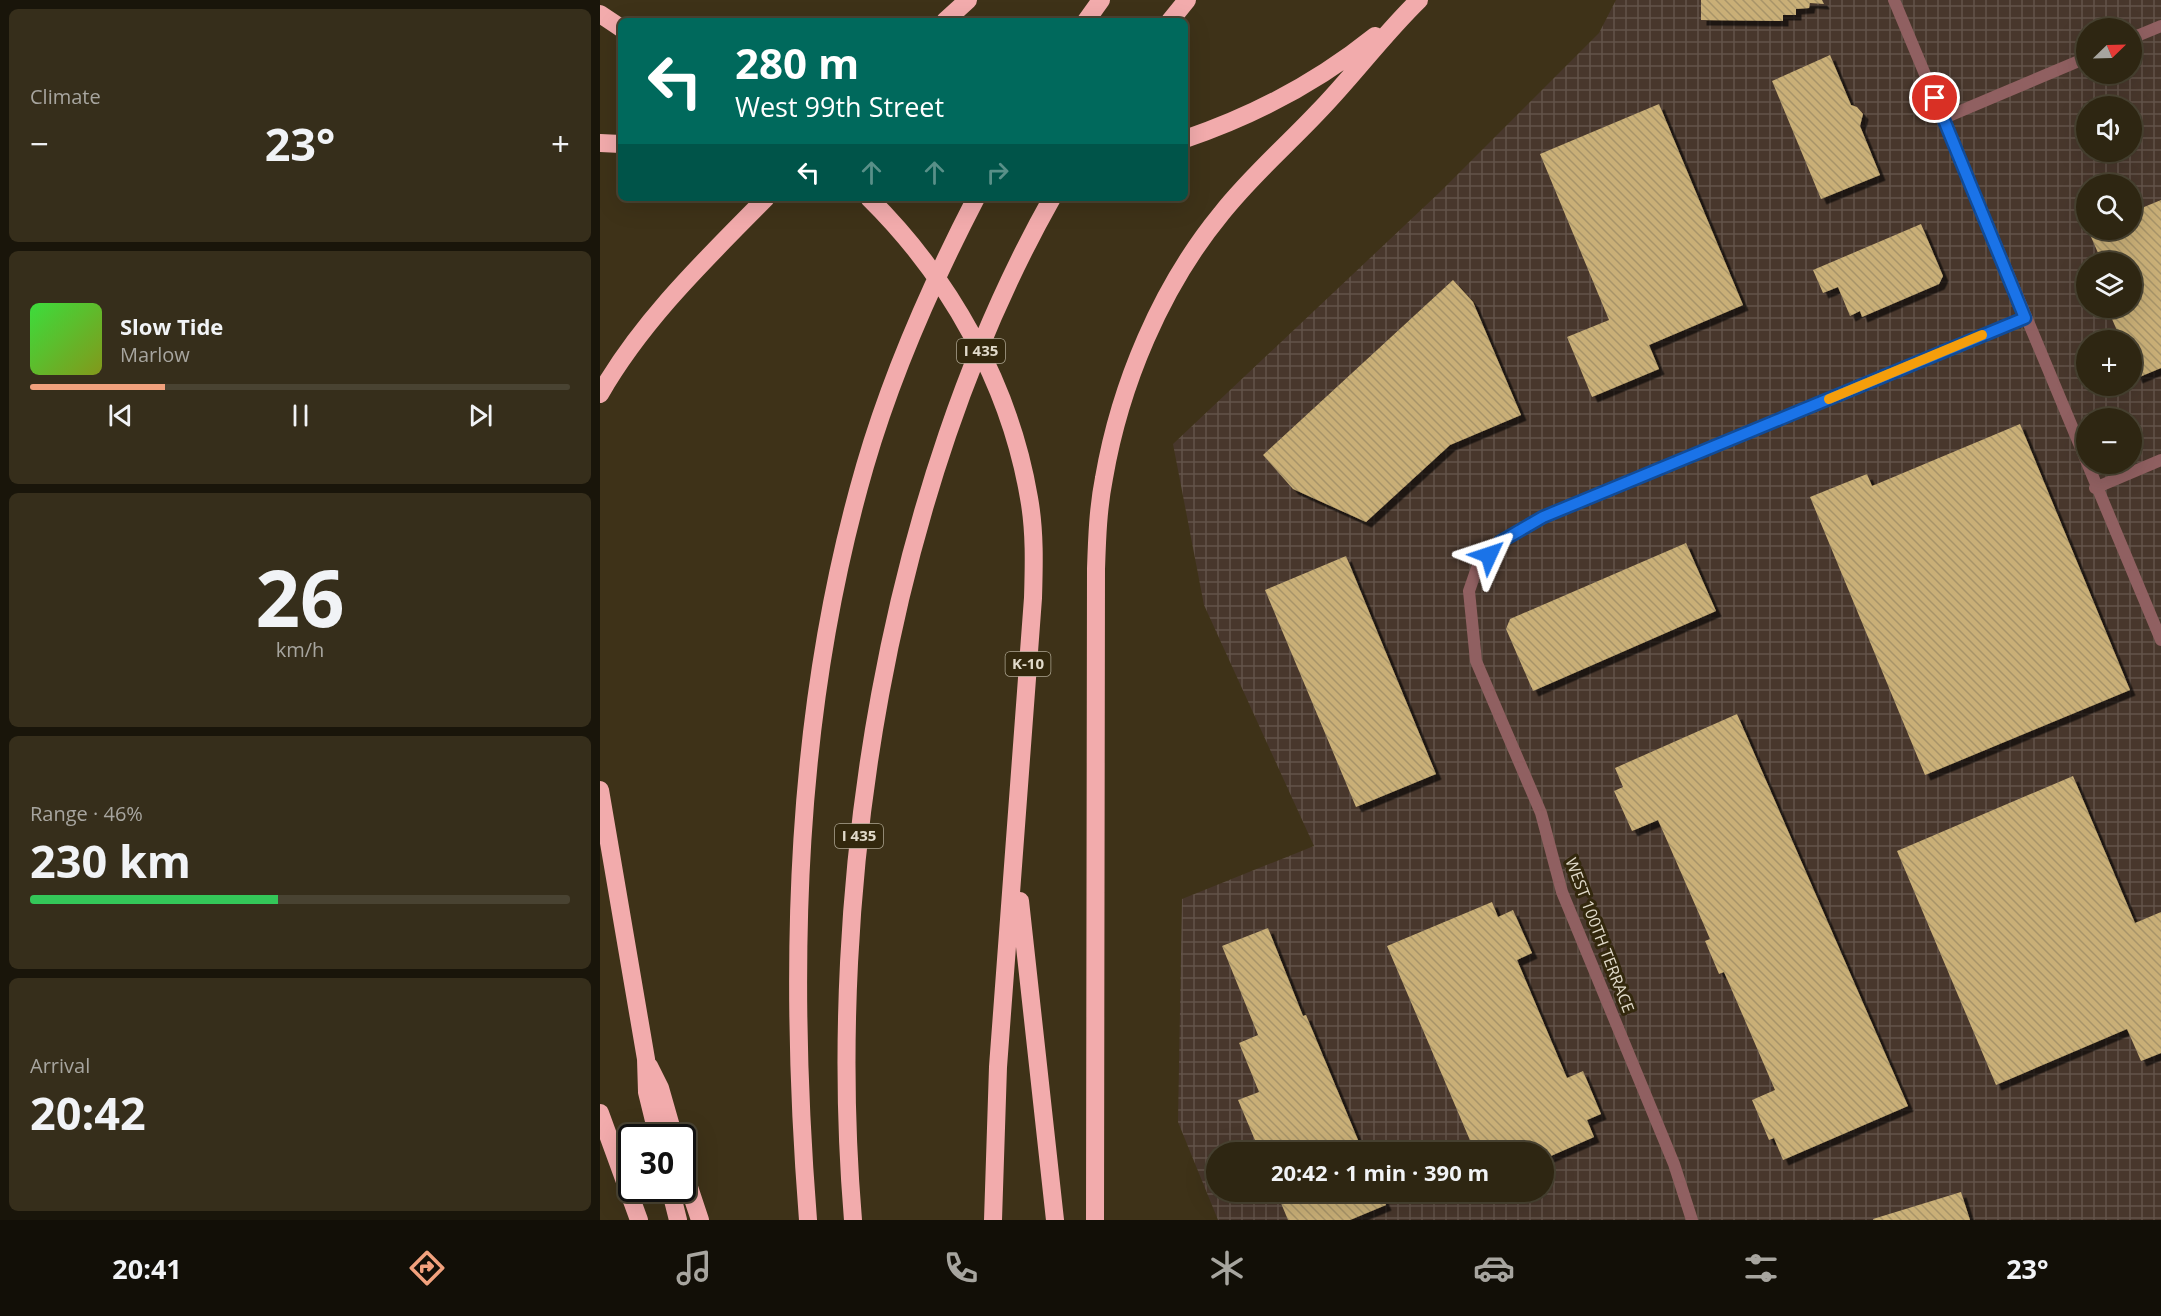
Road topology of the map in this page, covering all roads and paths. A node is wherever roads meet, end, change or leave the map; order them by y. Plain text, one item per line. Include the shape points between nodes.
1 (968, 0) edge
2 (1101, 0) edge
3 (1187, 0) edge
4 (1894, 0) edge
5 (1415, 4) edge
6 (600, 14) edge
7 (948, 18) edge
8 (1088, 18) edge
9 (1172, 18) edge
10 (618, 26) edge
11 (2161, 26) edge
12 (2142, 34) edge
13 (2076, 61) edge
14 (1944, 118) junction
15 (1188, 138) edge
16 (600, 143) edge
17 (618, 144) edge
18 (763, 201) edge
19 (872, 201) edge
20 (974, 201) edge
21 (1050, 201) edge
22 (2025, 318) junction
23 (600, 394) edge
24 (2161, 460) edge
25 (2095, 488) junction
26 (2161, 640) edge
27 (600, 790) edge
28 (1016, 857) junction
29 (646, 1059) junction
30 (600, 1113) edge
31 (655, 1124) edge
32 (670, 1124) edge
33 (674, 1202) edge
34 (694, 1202) edge
35 (639, 1220) edge
36 (678, 1220) edge
37 (700, 1220) edge
38 (808, 1220) edge
39 (853, 1220) edge
40 (993, 1220) edge
41 (1055, 1220) edge
42 (1095, 1220) edge
43 (1692, 1220) edge

1 - 7 highway
2 - 8 highway
3 - 9 highway
4 - 14 street
5 - 15 highway via 1321,75 1248,115
5 - 42 highway via 1319,112 1240,191 1198,245 1146,342 1111,446 1098,521 1095,569
6 - 10 highway
11 - 12 street
13 - 14 street
14 - 22 street
16 - 17 highway
18 - 23 highway via 694,270 648,324
19 - 28 highway, K-10 via 915,249 970,330 1008,418 1024,470 1034,555
20 - 38 highway via 949,251 892,388 845,539 830,615 810,739 800,850 797,1026
21 - 39 highway, I 435 via 1027,243 965,388 939,461 898,611 859,840 848,966
22 - 25 street
22 - 43 street, WEST 100TH TERRACE via 1543,517 1500,542 1477,568 1469,591 1476,661 1541,813 1570,913 1674,1164
24 - 25 street
25 - 26 street
27 - 29 highway
28 - 40 highway via 998,1067
28 - 41 highway
29 - 31 highway via 647,1092
29 - 32 highway
30 - 35 highway
33 - 36 highway
34 - 37 highway

